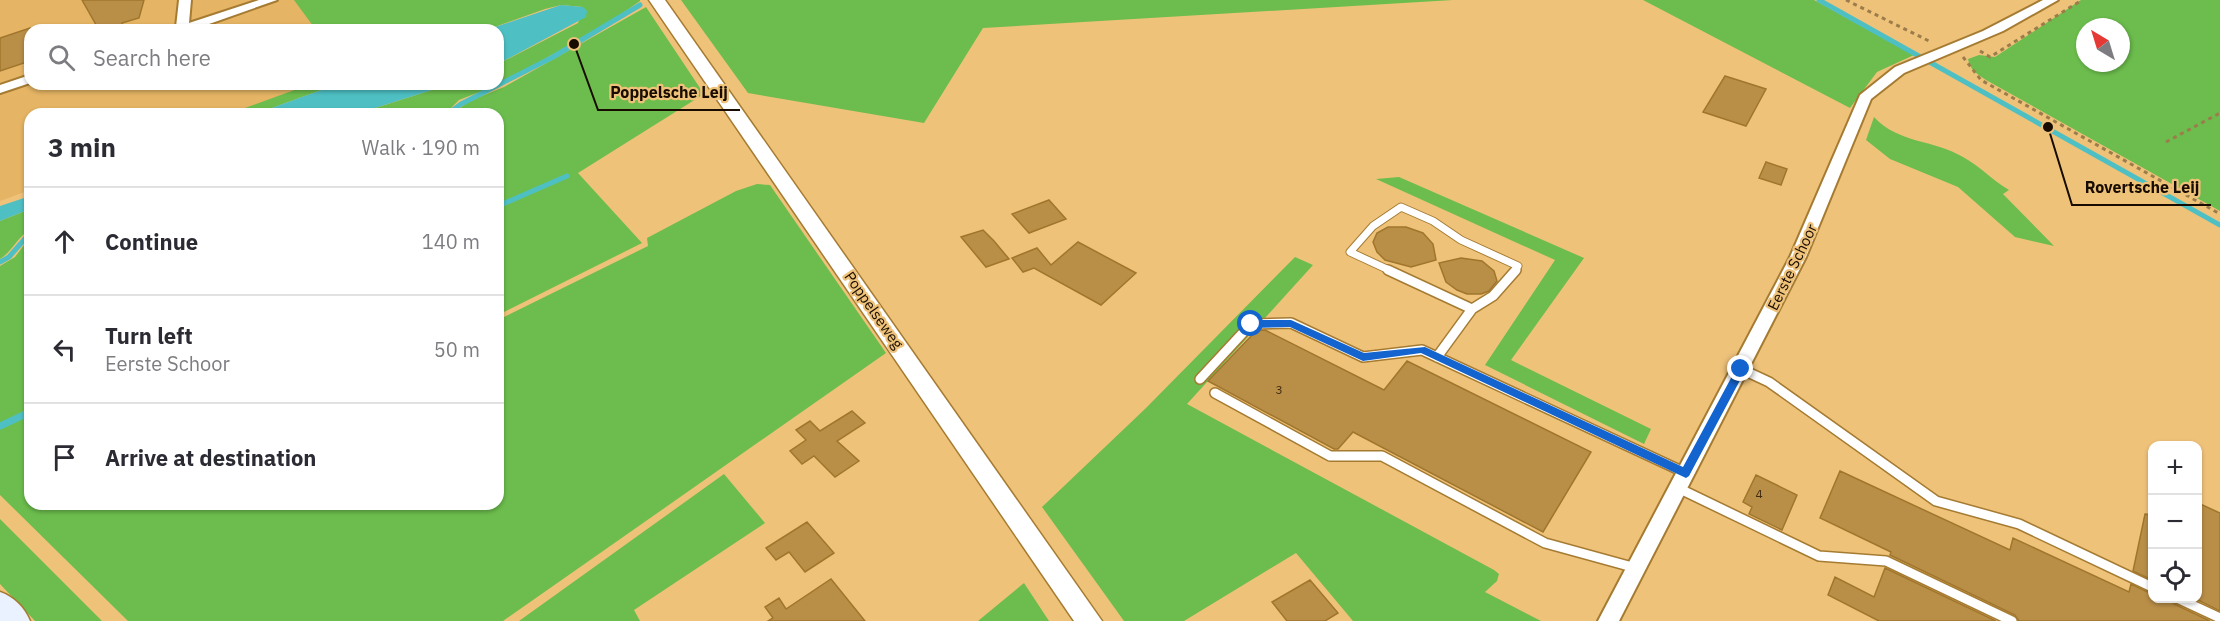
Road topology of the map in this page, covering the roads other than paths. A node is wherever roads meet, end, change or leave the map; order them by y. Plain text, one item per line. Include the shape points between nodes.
1 (185, 0) edge
2 (271, 0) edge
3 (657, 0) edge
4 (2052, 0) edge
5 (182, 24) edge
6 (197, 24) edge
7 (24, 81) edge
8 (0, 89) edge
9 (1472, 309) junction
10 (1437, 357) junction
11 (1741, 369) junction
12 (1200, 379) dead end
13 (1215, 393) dead end
14 (1682, 480) junction
15 (1636, 568) junction
16 (2148, 585) edge
17 (2188, 603) edge
18 (0, 605) edge
19 (2220, 618) edge
20 (15, 621) edge
21 (1089, 621) edge
22 (1608, 621) edge
23 (2012, 621) edge

1 - 5 street
2 - 6 street
3 - 21 street, Poppelseweg
4 - 11 street, Eerste Schoor via 2005,27 1890,73 1865,98 1798,257
7 - 8 street
9 - 9 lane via 1502,289 1518,266 1461,240 1433,220 1401,207 1373,226 1350,252
9 - 10 lane
10 - 12 lane via 1422,350 1363,357 1291,323 1251,324
10 - 14 lane
11 - 14 street, Eerste Schoor
11 - 16 lane via 1769,382 1936,501 2019,524
13 - 15 lane via 1330,456 1382,456 1545,543
14 - 15 street, Eerste Schoor
14 - 23 lane via 1819,556 1886,561
15 - 22 street, Eerste Schoor
17 - 19 lane
18 - 20 main road

